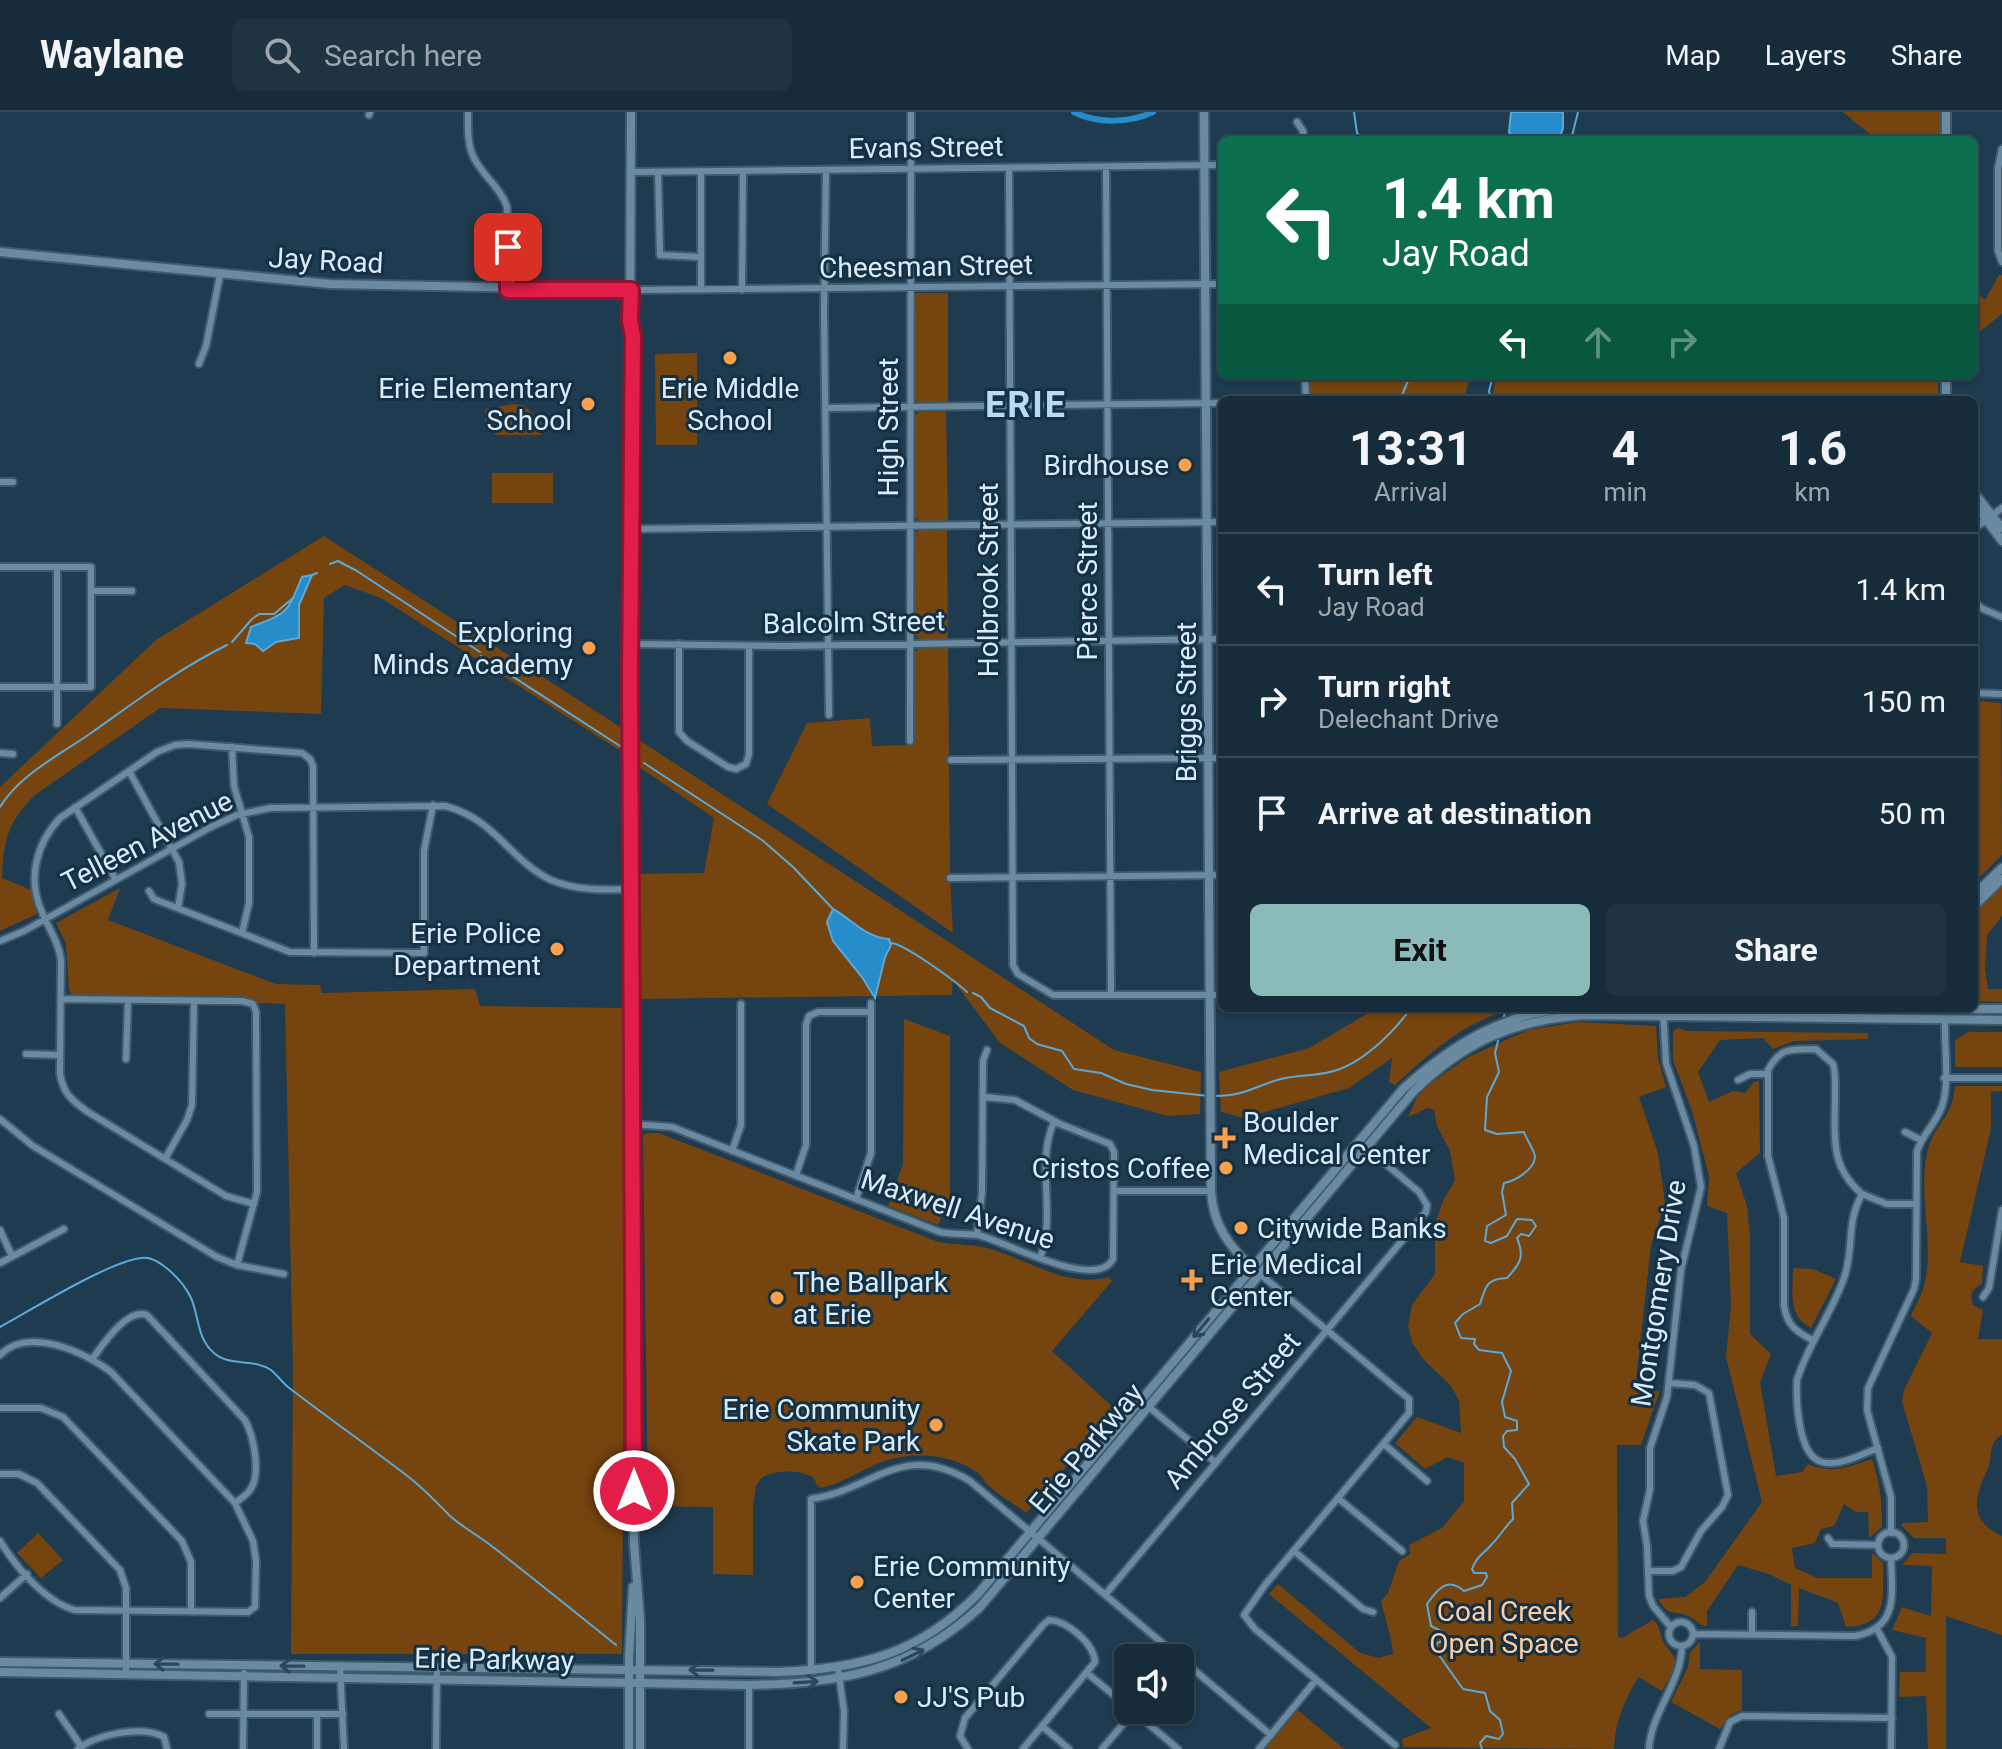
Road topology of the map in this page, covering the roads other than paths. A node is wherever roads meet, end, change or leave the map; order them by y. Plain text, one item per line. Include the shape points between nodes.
1 (468, 112) edge
2 (631, 112) edge
3 (911, 112) edge
4 (1204, 112) edge
5 (1946, 112) edge
6 (1297, 122) dead end
7 (1303, 136) edge
8 (1946, 136) edge
9 (2002, 149) edge
10 (1205, 165) junction
11 (1218, 165) edge
12 (1106, 167) junction
13 (1009, 168) junction
14 (826, 170) junction
15 (909, 170) junction
16 (701, 171) junction
17 (743, 171) junction
18 (631, 172) junction
19 (658, 172) junction
20 (0, 250) edge
21 (701, 257) junction
22 (2002, 262) edge
23 (220, 275) junction
24 (1218, 284) edge
25 (1205, 285) junction
26 (1106, 286) junction
27 (1009, 287) junction
28 (909, 288) junction
29 (825, 289) junction
30 (508, 290) junction
31 (631, 290) junction
32 (701, 290) junction
33 (742, 290) junction
34 (199, 364) dead end
35 (1218, 403) edge
36 (1107, 404) junction
37 (1206, 404) junction
38 (1009, 406) junction
39 (910, 407) junction
40 (826, 408) junction
41 (0, 482) edge
42 (13, 482) dead end
43 (1978, 500) edge
44 (1978, 507) edge
45 (2002, 508) edge
46 (1989, 518) junction
47 (1218, 522) edge
48 (1207, 523) junction
49 (1108, 524) junction
50 (910, 525) junction
51 (1010, 525) junction
52 (1978, 526) edge
53 (827, 527) junction
54 (2002, 528) edge
55 (631, 529) junction
56 (2002, 541) edge
57 (0, 567) edge
58 (57, 567) junction
59 (91, 591) junction
60 (132, 591) dead end
61 (1978, 605) edge
62 (2002, 617) edge
63 (1218, 639) edge
64 (1109, 640) junction
65 (1208, 640) junction
66 (1011, 642) junction
67 (910, 643) junction
68 (631, 644) junction
69 (679, 644) junction
70 (828, 645) junction
71 (749, 646) junction
72 (0, 687) edge
73 (57, 687) junction
74 (1978, 693) edge
75 (2002, 694) edge
76 (829, 715) dead end
77 (57, 724) dead end
78 (910, 741) dead end
79 (232, 747) junction
80 (0, 753) edge
81 (13, 754) dead end
82 (1208, 758) junction
83 (1218, 758) edge
84 (1012, 759) junction
85 (1110, 759) junction
86 (951, 760) dead end
87 (129, 771) junction
88 (433, 805) junction
89 (313, 806) junction
90 (75, 807) junction
91 (242, 814) junction
92 (173, 849) junction
93 (2002, 868) edge
94 (1209, 875) junction
95 (1218, 875) edge
96 (1111, 877) junction
97 (950, 878) dead end
98 (1012, 878) junction
99 (2002, 879) edge
100 (116, 880) junction
101 (631, 889) junction
102 (149, 891) dead end
103 (1978, 897) edge
104 (1978, 899) edge
105 (178, 908) junction
106 (45, 919) junction
107 (242, 933) junction
108 (0, 941) edge
109 (314, 953) junction
110 (1111, 995) junction
111 (1210, 995) junction
112 (1218, 995) edge
113 (61, 999) junction
114 (128, 1000) junction
115 (194, 1001) junction
116 (871, 1003) dead end
117 (741, 1004) dead end
118 (1978, 1009) edge
119 (2002, 1009) edge
120 (871, 1012) junction
121 (1554, 1012) edge
122 (1943, 1012) edge
123 (1947, 1012) edge
124 (1663, 1013) edge
125 (1534, 1017) junction
126 (2002, 1020) edge
127 (1945, 1021) junction
128 (1470, 1042) junction
129 (987, 1050) dead end
130 (26, 1054) dead end
131 (60, 1055) junction
132 (126, 1059) dead end
133 (1768, 1074) junction
134 (1944, 1078) junction
135 (2002, 1078) edge
136 (1738, 1080) dead end
137 (983, 1097) junction
138 (0, 1119) edge
139 (1054, 1122) junction
140 (632, 1124) junction
141 (1905, 1132) dead end
142 (1921, 1140) junction
143 (1367, 1148) junction
144 (732, 1151) junction
145 (165, 1159) junction
146 (796, 1175) junction
147 (1114, 1191) junction
148 (1211, 1191) junction
149 (1862, 1194) junction
150 (856, 1199) junction
151 (254, 1204) junction
152 (1917, 1204) junction
153 (2002, 1210) edge
154 (64, 1229) dead end
155 (0, 1230) edge
156 (977, 1235) junction
157 (12, 1256) junction
158 (1040, 1258) junction
159 (0, 1263) edge
160 (237, 1265) junction
161 (1252, 1267) junction
162 (284, 1274) dead end
163 (1260, 1274) junction
164 (1983, 1297) dead end
165 (1328, 1330) junction
166 (1814, 1341) junction
167 (0, 1355) edge
168 (93, 1358) junction
169 (1669, 1383) junction
170 (1149, 1407) junction
171 (0, 1408) edge
172 (1385, 1445) junction
173 (1878, 1448) junction
174 (1216, 1463) junction
175 (0, 1474) edge
176 (1427, 1481) dead end
177 (1339, 1499) junction
178 (235, 1503) junction
179 (1029, 1533) junction
180 (1891, 1533) junction
181 (1828, 1538) dead end
182 (1038, 1539) junction
183 (0, 1541) edge
184 (1878, 1545) junction
185 (1294, 1551) junction
186 (1402, 1551) dead end
187 (1891, 1558) junction
188 (635, 1566) junction
189 (1648, 1571) junction
190 (27, 1574) junction
191 (1105, 1595) junction
192 (0, 1598) edge
193 (126, 1610) junction
194 (191, 1611) junction
195 (1373, 1612) dead end
196 (1752, 1612) dead end
197 (1671, 1627) junction
198 (1877, 1629) junction
199 (1693, 1634) junction
200 (1754, 1635) junction
201 (1163, 1644) edge
202 (1682, 1646) junction
203 (0, 1662) edge
204 (126, 1664) junction
205 (244, 1665) junction
206 (340, 1666) junction
207 (437, 1667) junction
208 (629, 1669) junction
209 (640, 1669) junction
210 (838, 1669) junction
211 (811, 1671) junction
212 (1194, 1671) edge
213 (0, 1672) edge
214 (1087, 1673) junction
215 (126, 1674) junction
216 (244, 1676) junction
217 (340, 1679) junction
218 (839, 1679) junction
219 (1316, 1680) junction
220 (437, 1681) junction
221 (628, 1683) junction
222 (640, 1683) junction
223 (749, 1685) junction
224 (1114, 1695) edge
225 (59, 1714) dead end
226 (209, 1714) dead end
227 (343, 1714) junction
228 (244, 1715) junction
229 (317, 1716) junction
230 (1892, 1718) junction
231 (1121, 1724) edge
232 (1149, 1724) edge
233 (1042, 1726) junction
234 (1271, 1735) junction
235 (1395, 1745) dead end
236 (79, 1748) edge
237 (167, 1749) edge
238 (243, 1749) edge
239 (317, 1749) edge
240 (344, 1749) edge
241 (436, 1749) edge
242 (629, 1749) edge
243 (640, 1749) edge
244 (749, 1749) edge
245 (843, 1749) edge
246 (968, 1749) edge
247 (1023, 1749) edge
248 (1069, 1749) edge
249 (1102, 1749) edge
250 (1178, 1749) edge
251 (1259, 1749) edge
252 (1649, 1749) edge
253 (1719, 1749) edge
254 (1891, 1749) edge

1 - 30 street via 474,159 507,207
2 - 18 main road
3 - 15 street, High Street
4 - 10 main road, Briggs Street
5 - 8 main road
6 - 7 street
9 - 22 street
10 - 11 street, Evans Street
10 - 12 street, Evans Street
10 - 25 main road, Briggs Street
12 - 13 street, Evans Street
12 - 26 street, Pierce Street
13 - 15 street, Evans Street
13 - 27 street, Holbrook Street
14 - 15 street, Evans Street
14 - 17 street, Evans Street
14 - 29 street
15 - 28 street, High Street
16 - 17 street, Evans Street
16 - 19 street, Evans Street
16 - 21 street
17 - 33 street
18 - 19 street, Evans Street
18 - 31 main road
19 - 21 street via 660,255
20 - 23 main road, Jay Road
21 - 32 street
23 - 30 main road, Jay Road
23 - 34 street
24 - 25 street, Cheesman Street
25 - 26 street, Cheesman Street
25 - 37 main road, Briggs Street
26 - 27 street, Cheesman Street
26 - 36 street, Pierce Street
27 - 28 street, Cheesman Street
27 - 38 street, Holbrook Street
28 - 29 street, Cheesman Street
28 - 39 street, High Street
29 - 33 street, Cheesman Street
29 - 40 street
30 - 31 main road, Jay Road
31 - 32 street, Cheesman Street
31 - 55 main road
32 - 33 street, Cheesman Street
35 - 37 street
36 - 37 street
36 - 38 street
36 - 49 street, Pierce Street
37 - 48 main road, Briggs Street
38 - 39 street
38 - 51 street, Holbrook Street
39 - 40 street
39 - 50 street, High Street
40 - 53 street
41 - 42 street
43 - 46 main road
44 - 46 main road
45 - 46 street
46 - 52 street
46 - 54 main road
46 - 56 main road
47 - 48 street
48 - 49 street
48 - 65 main road, Briggs Street
49 - 51 street
49 - 64 street, Pierce Street
50 - 51 street
50 - 53 street
50 - 67 street, High Street
51 - 66 street, Holbrook Street
53 - 55 street
53 - 70 street
55 - 68 main road
57 - 58 street
58 - 59 street via 91,567
58 - 73 street
59 - 60 street
59 - 73 street via 91,687
61 - 62 street
63 - 65 street, Balcolm Street
64 - 65 street, Balcolm Street
64 - 66 street, Balcolm Street
64 - 85 street, Pierce Street
65 - 82 main road, Briggs Street
66 - 67 street, Balcolm Street
66 - 84 street, Holbrook Street
67 - 70 street, Balcolm Street
67 - 78 street, High Street
68 - 69 street, Balcolm Street
68 - 101 main road
69 - 71 street, Balcolm Street
69 - 71 street via 679,732 736,769 746,764 749,754
70 - 71 street, Balcolm Street
70 - 76 street
72 - 73 street
73 - 77 street
74 - 75 street
79 - 87 street via 175,745
79 - 89 street via 306,755 313,766
79 - 91 street
80 - 81 street
82 - 83 street
82 - 85 street
82 - 94 main road, Briggs Street
84 - 85 street
84 - 86 street
84 - 98 street, Holbrook Street
85 - 96 street, Pierce Street
87 - 90 street
87 - 92 street
88 - 89 street, Telleen Avenue
88 - 101 street, Telleen Avenue via 461,811 488,826 549,879 581,889
88 - 109 street via 424,851 424,953
89 - 91 street, Telleen Avenue
89 - 109 street
90 - 100 street
90 - 106 street via 46,833 38,849 37,895
91 - 92 street, Telleen Avenue
91 - 107 street via 249,837 249,890
92 - 100 street, Telleen Avenue
92 - 105 street via 181,874
93 - 103 main road
94 - 95 street
94 - 96 street
94 - 111 main road, Briggs Street
96 - 98 street
96 - 110 street, Pierce Street
97 - 98 street
98 - 110 street, Holbrook Street via 1013,965 1018,974 1055,995
99 - 104 main road
100 - 106 street, Telleen Avenue
101 - 140 main road
102 - 105 street via 154,899
105 - 107 street
106 - 108 street, Telleen Avenue
106 - 113 street via 60,951
107 - 109 street via 280,950
110 - 111 street
111 - 112 street
111 - 148 main road, Briggs Street
113 - 114 street
113 - 131 street
114 - 115 street
114 - 132 street
115 - 145 street via 192,1105
115 - 151 street via 242,1001 253,1004 256,1012
116 - 120 street
117 - 144 street via 741,1125
118 - 119 main road
120 - 146 street via 809,1016 806,1145
120 - 150 street via 871,1153
121 - 125 main road, Erie Parkway
122 - 127 main road
123 - 127 main road
124 - 125 main road, Erie Parkway
124 - 127 main road, Erie Parkway
124 - 169 street, Montgomery Drive via 1666,1063 1694,1146 1701,1187 1681,1270
125 - 128 main road, Erie Parkway via 1514,1018
126 - 127 main road, Erie Parkway
127 - 134 street
128 - 143 main road, Erie Parkway via 1413,1092
128 - 161 main road, Erie Parkway via 1439,1057 1403,1089
129 - 137 street
130 - 131 street
131 - 145 street via 62,1087 71,1100
133 - 136 street
133 - 149 street via 1774,1058 1786,1050 1816,1049 1829,1058 1835,1070 1835,1148 1849,1183
133 - 166 street via 1768,1151 1784,1218 1785,1314 1791,1326
134 - 135 street
134 - 142 street via 1945,1098
137 - 139 street via 1015,1100
137 - 156 street
138 - 160 street via 33,1146
139 - 147 street via 1110,1144
139 - 158 street via 1047,1142 1046,1240
140 - 144 street, Maxwell Avenue via 672,1127
140 - 188 main road
141 - 142 street
142 - 152 street
143 - 163 main road, Erie Parkway
143 - 165 street, Ambrose Street via 1419,1192 1426,1212
144 - 146 street, Maxwell Avenue
145 - 151 street via 226,1196
146 - 150 street, Maxwell Avenue
147 - 148 street
147 - 158 street, Maxwell Avenue via 1110,1265 1072,1269
148 - 161 main road, Briggs Street via 1226,1240
149 - 152 street via 1887,1204
149 - 166 street via 1851,1220 1850,1260
150 - 156 street, Maxwell Avenue via 940,1232
151 - 160 street
152 - 173 street via 1914,1289 1868,1388 1867,1410
153 - 164 street
154 - 157 street
155 - 157 street
156 - 158 street, Maxwell Avenue
157 - 159 street
160 - 162 street
161 - 163 main road, Briggs Street
161 -> 179 main road, Erie Parkway
163 - 165 street
163 - 170 main road, Erie Parkway
165 - 172 street via 1409,1399 1409,1413
165 - 174 street, Ambrose Street
166 - 173 street via 1796,1393 1808,1452 1819,1461 1835,1463
167 - 168 street via 29,1343 58,1345
168 - 178 street
168 - 178 street via 132,1316 147,1315 251,1430 255,1478 250,1491
169 - 189 street, Montgomery Drive via 1650,1448 1643,1521
169 - 189 street via 1695,1385 1709,1393 1728,1495 1681,1567
170 - 174 street
170 - 182 main road, Erie Parkway
171 - 194 street via 41,1408 63,1417 182,1541 191,1562
172 - 176 street
172 - 177 street
173 - 180 street via 1891,1497
174 - 191 street, Ambrose Street
175 - 193 street via 19,1474 37,1483 120,1570
177 - 185 street
177 - 186 street
178 - 194 street via 253,1541 254,1610
179 - 182 street
179 - 210 main road, Erie Parkway via 978,1594 943,1625 888,1655
179 - 211 street via 970,1481 933,1467 893,1468 849,1489 811,1499
180 - 184 street
180 - 187 street via 1899,1535 1903,1546
181 - 184 street via 1832,1544
182 - 191 street
218 -> 182 main road, Erie Parkway via 897,1663 946,1636 980,1607
183 - 190 street
184 - 187 street via 1880,1553
185 - 195 street
185 - 219 street via 1244,1615
187 - 198 street via 1891,1607
188 - 208 main road
188 - 209 main road
189 - 197 street, Montgomery Drive via 1653,1606
190 - 192 street
190 - 193 street via 64,1607
191 - 201 street
193 - 194 street
193 - 204 street
196 - 200 street
197 - 199 street via 1683,1622
197 - 202 street via 1669,1638
198 - 200 street via 1855,1636
198 - 230 street via 1892,1657
199 - 200 street
199 - 202 street
202 - 252 street via 1681,1667 1653,1725
203 - 204 main road, Erie Parkway
205 -> 204 main road, Erie Parkway
204 - 215 street
206 -> 205 main road, Erie Parkway
205 - 216 street
206 - 207 main road, Erie Parkway
206 - 217 street
207 - 208 main road, Erie Parkway
207 - 220 street
208 - 209 main road, Erie Parkway
208 - 221 main road
211 -> 209 main road, Erie Parkway
209 - 222 main road
210 - 211 main road, Erie Parkway
210 - 218 street
212 - 234 street
213 - 215 main road, Erie Parkway
214 - 224 street
214 - 233 street
214 - 246 street via 1095,1662 1093,1649 1060,1622 1046,1622 965,1718 960,1736
215 - 216 main road, Erie Parkway
216 - 217 main road, Erie Parkway
216 - 228 street
217 - 220 main road, Erie Parkway
217 - 227 street
223 -> 218 main road, Erie Parkway
218 - 245 street
219 - 234 street
219 - 235 street
220 - 221 main road, Erie Parkway
220 - 241 street
221 - 222 main road, Erie Parkway
221 - 242 main road
222 - 223 main road, Erie Parkway
222 - 243 main road
223 - 244 street
225 - 236 street
226 - 228 street
227 - 229 street
227 - 240 street
228 - 229 street
228 - 238 street
229 - 239 street
230 - 253 street via 1742,1716 1730,1722
230 - 254 street
231 - 249 street
232 - 250 street
233 - 247 street
233 - 248 street
234 - 251 street
236 - 237 street via 115,1733 157,1733

